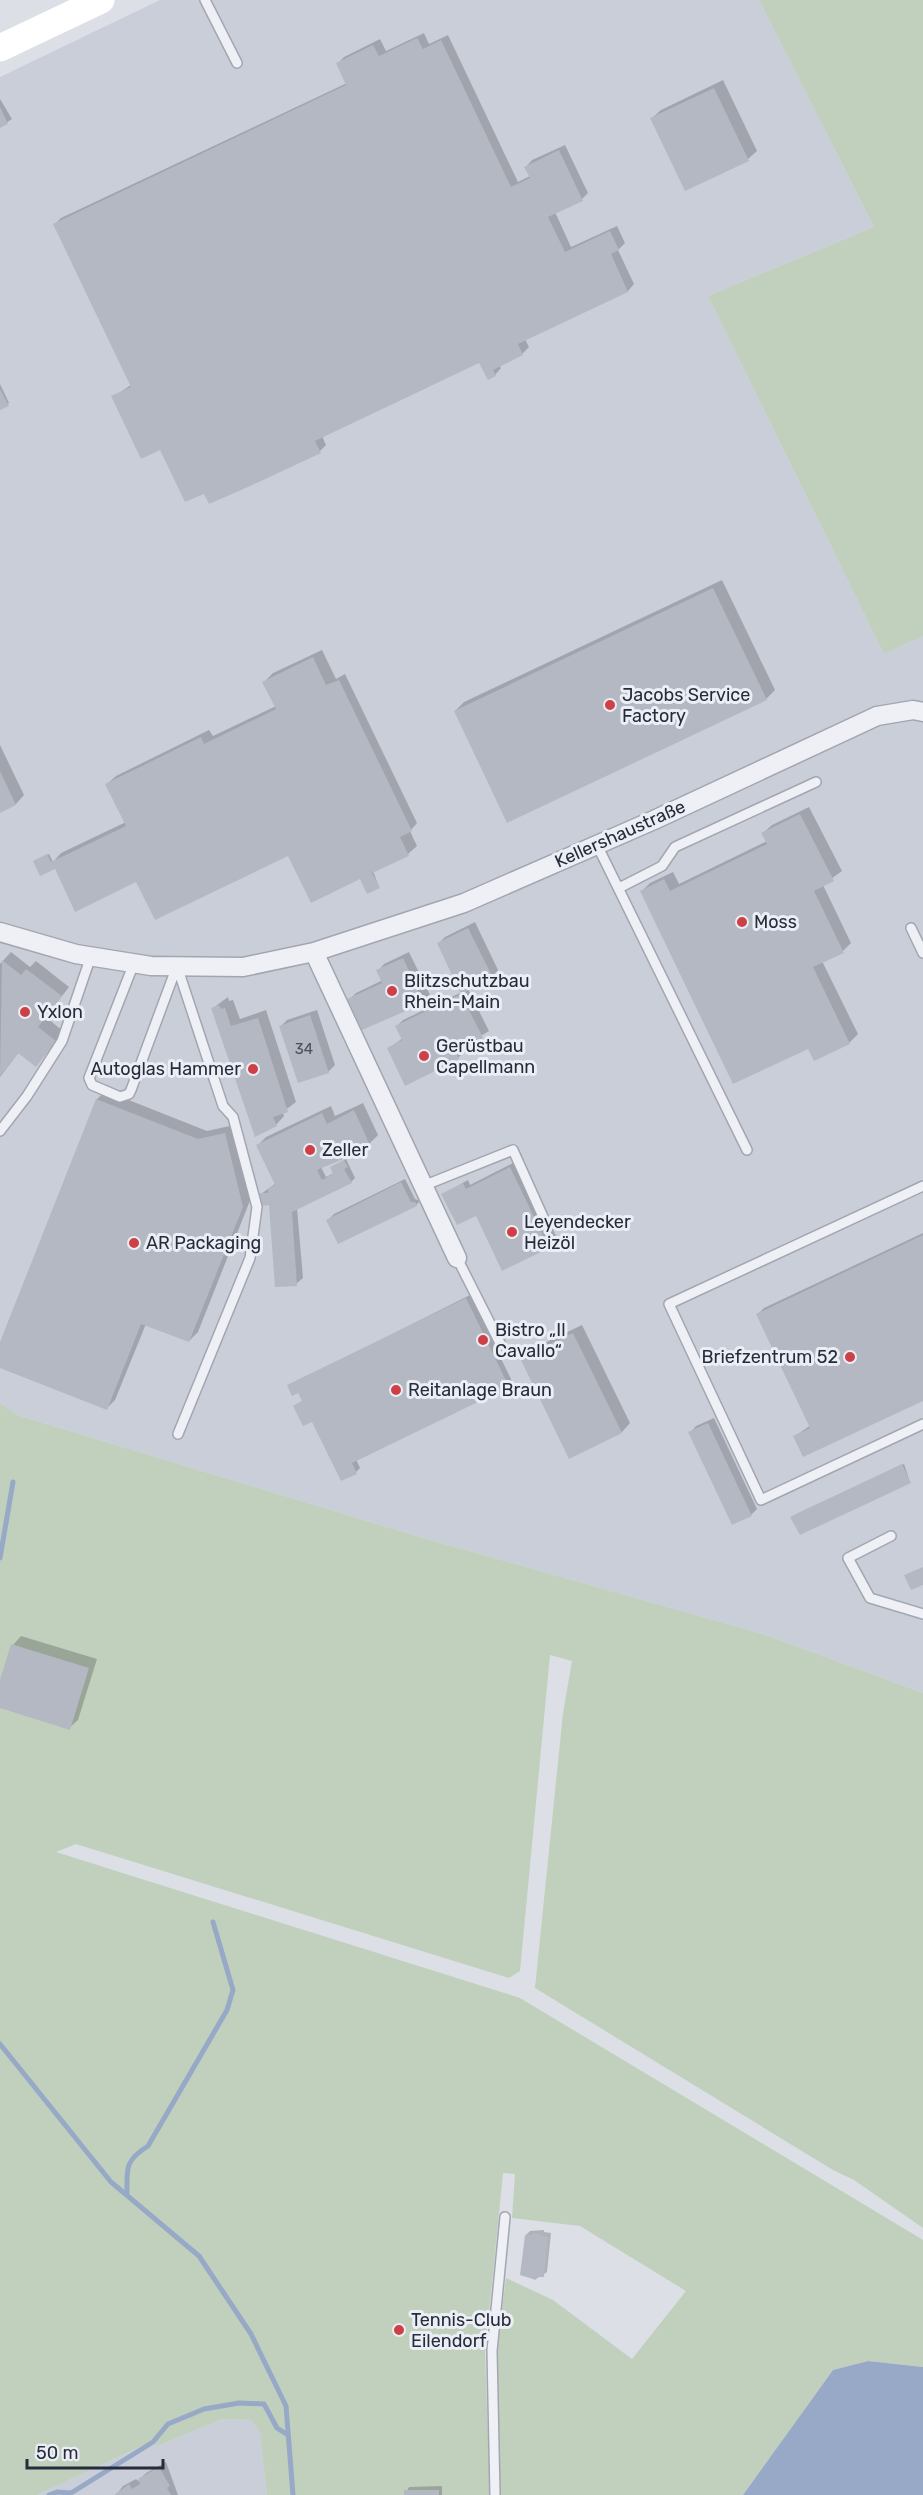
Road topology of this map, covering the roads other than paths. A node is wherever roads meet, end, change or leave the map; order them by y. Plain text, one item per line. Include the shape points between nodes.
1 (100, 0) edge
2 (205, 0) edge
3 (0, 48) edge
4 (237, 63) dead end
5 (923, 712) edge
6 (816, 782) dead end
7 (597, 844) junction
8 (618, 888) junction
9 (911, 928) dead end
10 (0, 932) edge
11 (314, 952) junction
12 (923, 953) edge
13 (91, 956) junction
14 (134, 963) junction
15 (177, 966) junction
16 (0, 1131) edge
17 (747, 1150) dead end
18 (423, 1186) junction
19 (923, 1186) edge
20 (549, 1228) dead end
21 (457, 1258) joint
22 (501, 1345) dead end
23 (923, 1424) edge
24 (178, 1434) dead end
25 (891, 1536) dead end
26 (923, 1614) edge
27 (505, 2217) dead end
28 (495, 2495) edge

1 - 3 main road
2 - 4 lane
5 - 7 street, Kellershaustraße via 878,716
6 - 8 lane via 675,847 662,866
7 - 8 lane
7 - 11 street, Kellershaustraße via 464,903
8 - 17 lane
9 - 12 lane
10 - 13 street, Kellershaustraße
11 - 15 street, Kellershaustraße via 243,967
11 - 18 street
13 - 14 street, Kellershaustraße
13 - 16 lane via 62,1041
14 - 15 street, Kellershaustraße
14 - 15 lane via 89,1078 92,1085 120,1097 131,1090
15 - 24 lane via 223,1106 233,1117 256,1207 250,1258
18 - 20 lane via 513,1150
18 - 21 street
19 - 23 lane via 669,1304 761,1500
21 - 22 lane
25 - 26 lane via 848,1558 870,1598
27 - 28 lane via 492,2351

